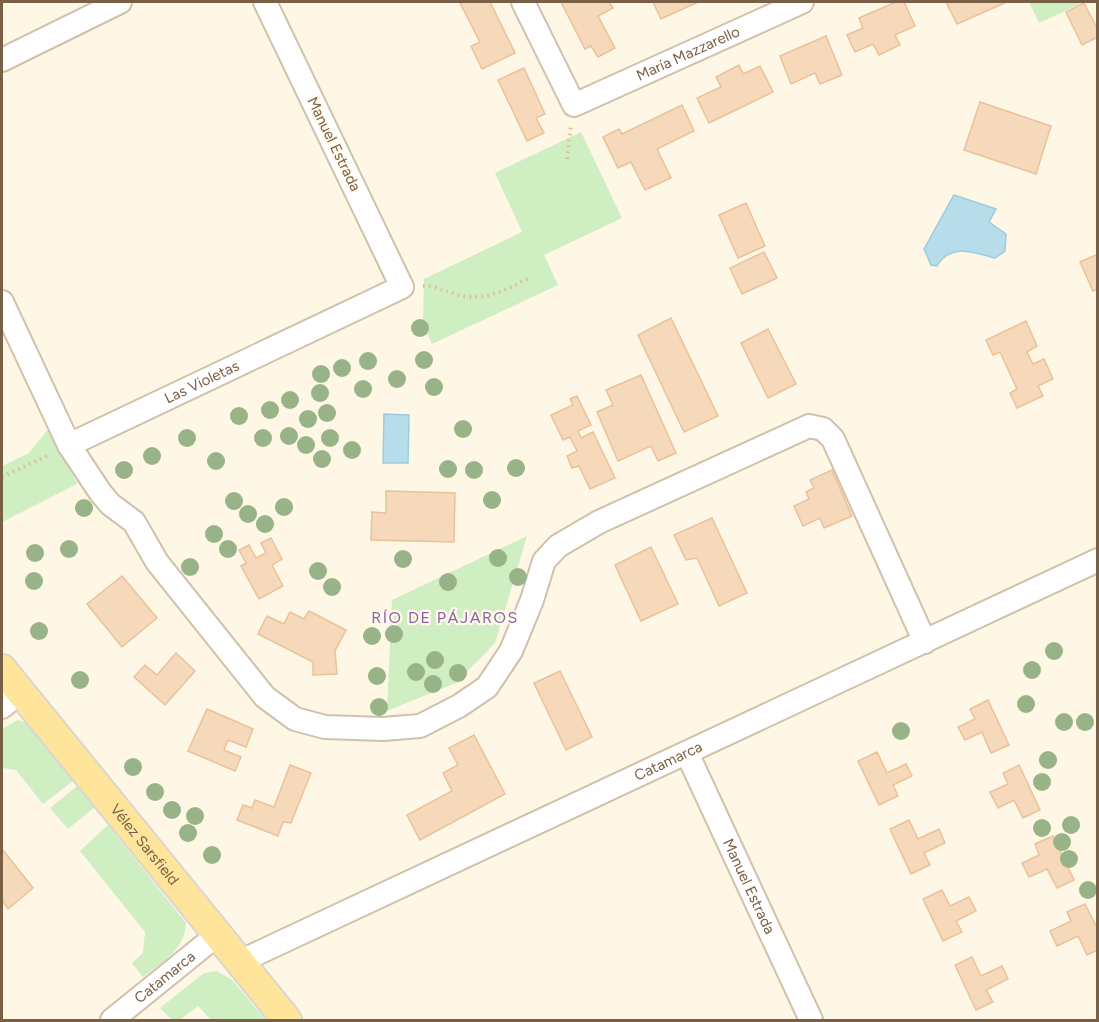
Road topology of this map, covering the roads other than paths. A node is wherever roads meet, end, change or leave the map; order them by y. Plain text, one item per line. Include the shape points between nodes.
1 (120, 2) edge
2 (265, 2) edge
3 (523, 2) edge
4 (802, 2) edge
5 (2, 60) edge
6 (402, 287) joint
7 (2, 302) edge
8 (69, 445) junction
9 (1098, 560) edge
10 (925, 642) junction
11 (2, 669) edge
12 (11, 699) edge
13 (687, 753) junction
14 (217, 935) junction
15 (239, 962) junction
16 (112, 1020) edge
17 (287, 1020) edge
18 (811, 1020) edge

1 - 5 street
2 - 6 street, Manuel Estrada
3 - 4 street, María Mazzarello via 574,105
6 - 8 street, Las Violetas
7 - 8 street
8 - 10 street via 110,504 134,522 158,562 265,697 294,719 325,727 420,726 487,687 510,651 544,561 558,546 599,522 809,426 823,429 833,439
9 - 10 street, Catamarca
10 - 13 street, Catamarca
11 - 12 main road, Vélez Sarsfield
12 - 14 main road, Vélez Sarsfield
13 - 15 street, Catamarca
13 - 18 street, Manuel Estrada
14 - 15 main road, Vélez Sarsfield
14 - 16 street, Catamarca
15 - 17 main road, Vélez Sarsfield

